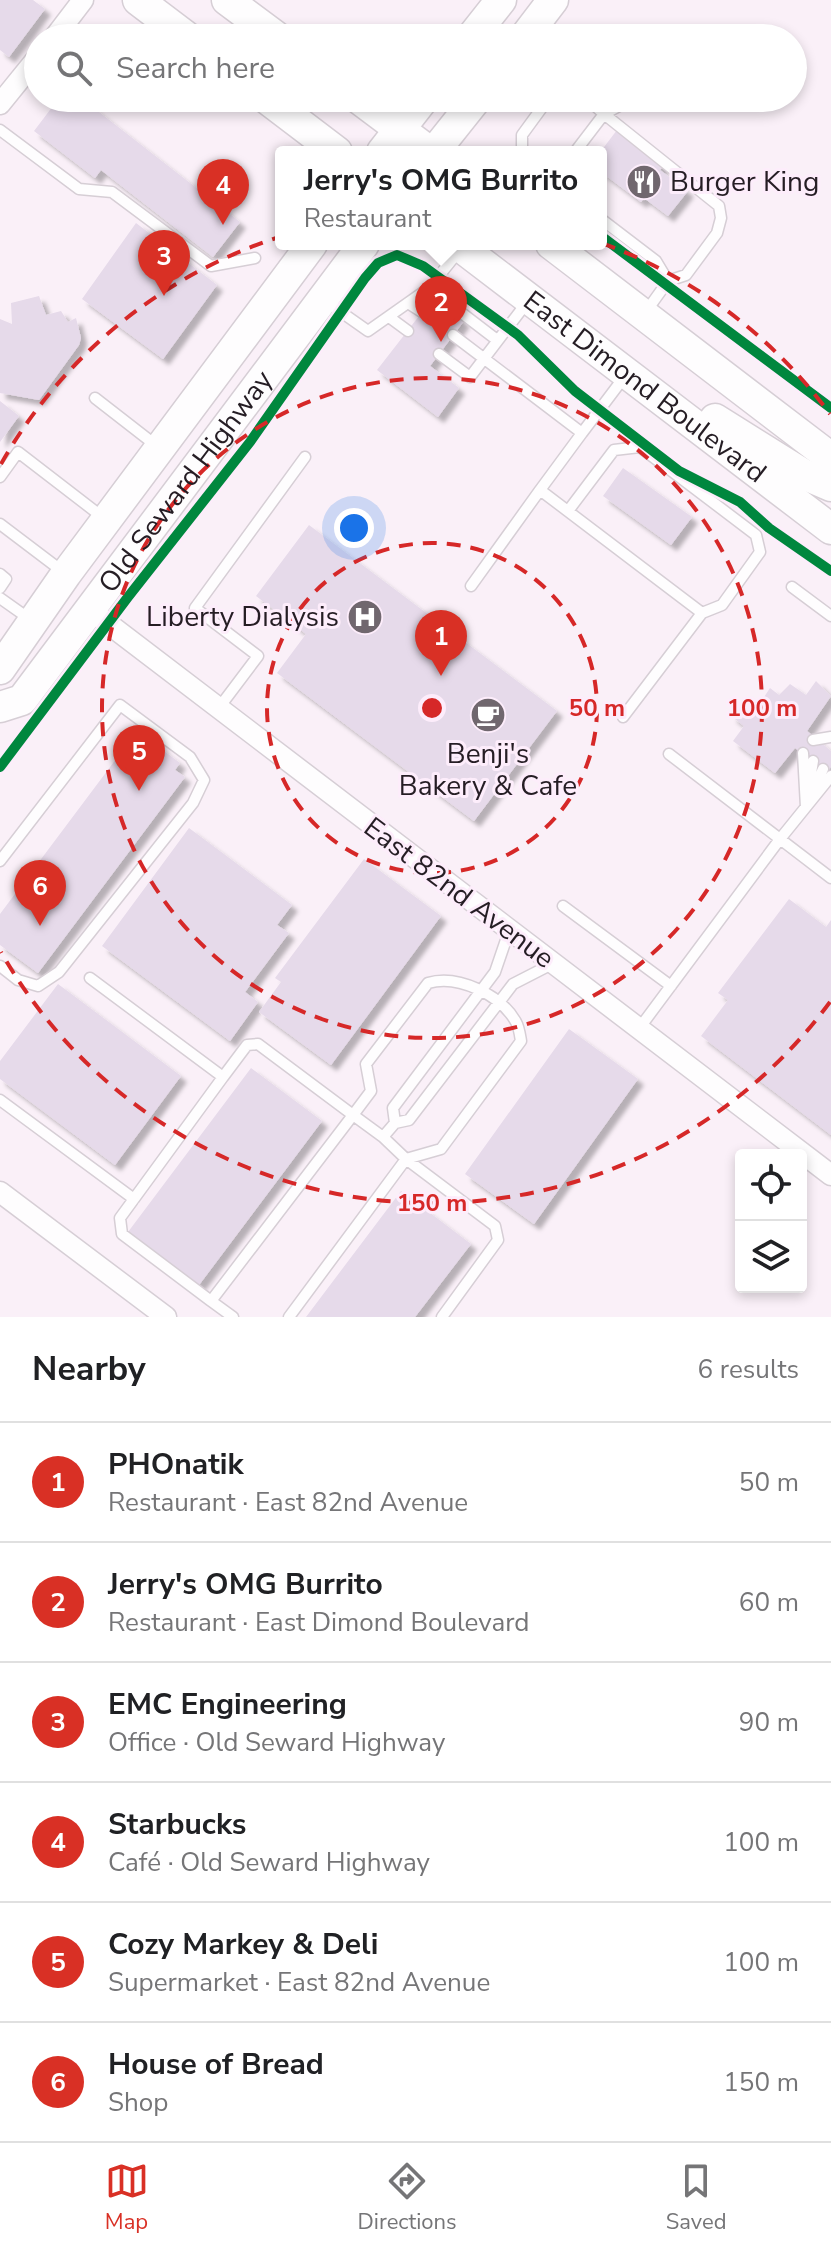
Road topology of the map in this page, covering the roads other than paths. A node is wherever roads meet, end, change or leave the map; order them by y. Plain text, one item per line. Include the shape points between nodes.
1 (83, 0) edge
2 (138, 0) edge
3 (227, 0) edge
4 (501, 0) edge
5 (553, 0) edge
6 (65, 24) edge
7 (170, 24) edge
8 (259, 24) edge
9 (482, 24) edge
10 (535, 24) edge
11 (24, 74) edge
12 (0, 104) edge
13 (284, 112) edge
14 (369, 112) edge
15 (413, 112) edge
16 (465, 112) edge
17 (539, 112) edge
18 (602, 112) edge
19 (608, 112) edge
20 (604, 114) junction
21 (0, 130) edge
22 (391, 141) edge
23 (329, 146) edge
24 (437, 146) edge
25 (522, 146) edge
26 (580, 146) edge
27 (607, 224) edge
28 (308, 250) edge
29 (360, 250) edge
30 (457, 250) edge
31 (465, 250) edge
32 (559, 250) edge
33 (255, 258) dead end
34 (668, 281) junction
35 (429, 288) junction
36 (323, 299) junction
37 (529, 299) junction
38 (408, 303) junction
39 (422, 312) dead end
40 (644, 315) junction
41 (389, 317) junction
42 (408, 331) dead end
43 (453, 335) dead end
44 (497, 340) junction
45 (439, 354) dead end
46 (602, 355) junction
47 (484, 359) junction
48 (627, 374) junction
49 (207, 386) junction
50 (95, 398) dead end
51 (582, 433) junction
52 (160, 448) junction
53 (830, 456) edge
54 (305, 457) dead end
55 (0, 477) edge
56 (831, 486) edge
57 (540, 490) junction
58 (568, 511) junction
59 (106, 520) junction
60 (0, 524) edge
61 (831, 529) edge
62 (0, 574) edge
63 (66, 574) junction
64 (471, 586) dead end
65 (792, 587) dead end
66 (0, 588) edge
67 (0, 598) edge
68 (89, 609) junction
69 (702, 613) junction
70 (831, 616) edge
71 (33, 621) junction
72 (0, 669) edge
73 (0, 707) edge
74 (218, 709) junction
75 (623, 717) dead end
76 (831, 737) edge
77 (813, 740) dead end
78 (803, 753) dead end
79 (669, 754) dead end
80 (813, 761) dead end
81 (827, 773) edge
82 (831, 790) edge
83 (806, 807) junction
84 (780, 839) junction
85 (0, 861) edge
86 (831, 878) edge
87 (563, 906) dead end
88 (509, 931) junction
89 (552, 964) junction
90 (0, 966) edge
91 (90, 978) dead end
92 (671, 986) junction
93 (482, 990) junction
94 (499, 1003) junction
95 (638, 1030) junction
96 (223, 1077) junction
97 (0, 1100) edge
98 (353, 1115) junction
99 (395, 1123) junction
100 (383, 1137) junction
101 (406, 1159) junction
102 (831, 1175) edge
103 (0, 1192) edge
104 (134, 1199) junction
105 (211, 1301) junction
106 (166, 1317) edge
107 (233, 1317) edge
108 (289, 1317) edge
109 (442, 1317) edge

1 - 6 street
2 - 7 main road
3 - 8 main road
4 - 9 main road
5 - 10 main road
11 - 12 street
13 - 23 main road
14 - 22 main road
15 - 22 main road
16 - 24 main road
17 - 25 lane via 522,135
18 - 20 lane
19 - 20 lane
20 - 26 lane
20 - 34 lane via 719,206 717,233 686,275
21 - 33 lane via 79,189 112,192 211,266
27 - 34 lane via 656,261
28 - 49 main road, Old Seward Highway
29 - 36 main road, Old Seward Highway
30 - 35 lane
31 - 37 main road, East Dimond Boulevard
32 - 40 main road, East Dimond Boulevard
34 - 40 lane
35 - 38 lane
35 - 44 lane
36 - 41 lane via 368,331
36 - 68 main road, Old Seward Highway
37 - 44 lane
37 - 46 main road, East Dimond Boulevard
38 - 39 lane
38 - 41 lane
40 - 53 main road, East Dimond Boulevard
41 - 42 lane
43 - 47 lane
44 - 47 lane
45 - 47 lane via 470,377
46 - 48 main road, East Dimond Boulevard
46 - 56 main road
47 - 51 lane
48 - 51 lane
48 - 61 main road, East Dimond Boulevard
49 - 52 main road, Old Seward Highway
49 - 68 main road via 169,467 95,572
50 - 52 lane
51 - 57 lane
52 - 59 main road, Old Seward Highway
54 - 74 lane via 195,608 258,656
55 - 59 lane via 18,452
57 - 58 lane
57 - 64 lane
58 - 69 lane
58 - 69 lane via 614,450 640,447 756,535 760,552 722,605
59 - 63 main road, Old Seward Highway
60 - 63 lane
62 - 66 lane via 6,579
63 - 71 main road, Old Seward Highway
65 - 70 lane
67 - 71 lane
68 - 73 main road, Old Seward Highway via 22,700
68 - 74 street, East 82nd Avenue
69 - 75 lane
71 - 72 main road, Old Seward Highway
74 - 88 street, East 82nd Avenue
76 - 77 lane
78 - 83 lane
79 - 84 lane
80 - 83 lane
81 - 83 lane
82 - 83 lane
83 - 84 lane
84 - 86 lane
84 - 92 lane
85 - 90 lane via 120,705 190,757 204,780 193,803 59,972 38,986 18,980
87 - 92 lane
88 - 89 street, East 82nd Avenue
88 - 93 lane via 495,972
89 - 94 lane via 513,984
89 - 95 street, East 82nd Avenue
91 - 96 lane
92 - 95 lane
93 - 94 lane
93 - 98 lane via 439,979 428,983 366,1064 371,1091
93 - 99 lane via 393,1108
94 - 99 lane via 409,1120
94 - 101 lane via 517,1023 521,1041 441,1149
95 - 102 street, East 82nd Avenue
96 - 98 lane via 247,1045 258,1044
96 - 104 lane
97 - 104 lane
98 - 100 lane
98 - 105 lane
99 - 100 lane
100 - 101 lane
101 - 108 lane
101 - 109 lane via 495,1226 498,1240
103 - 106 street
104 - 105 lane via 120,1218 122,1234
105 - 107 lane

